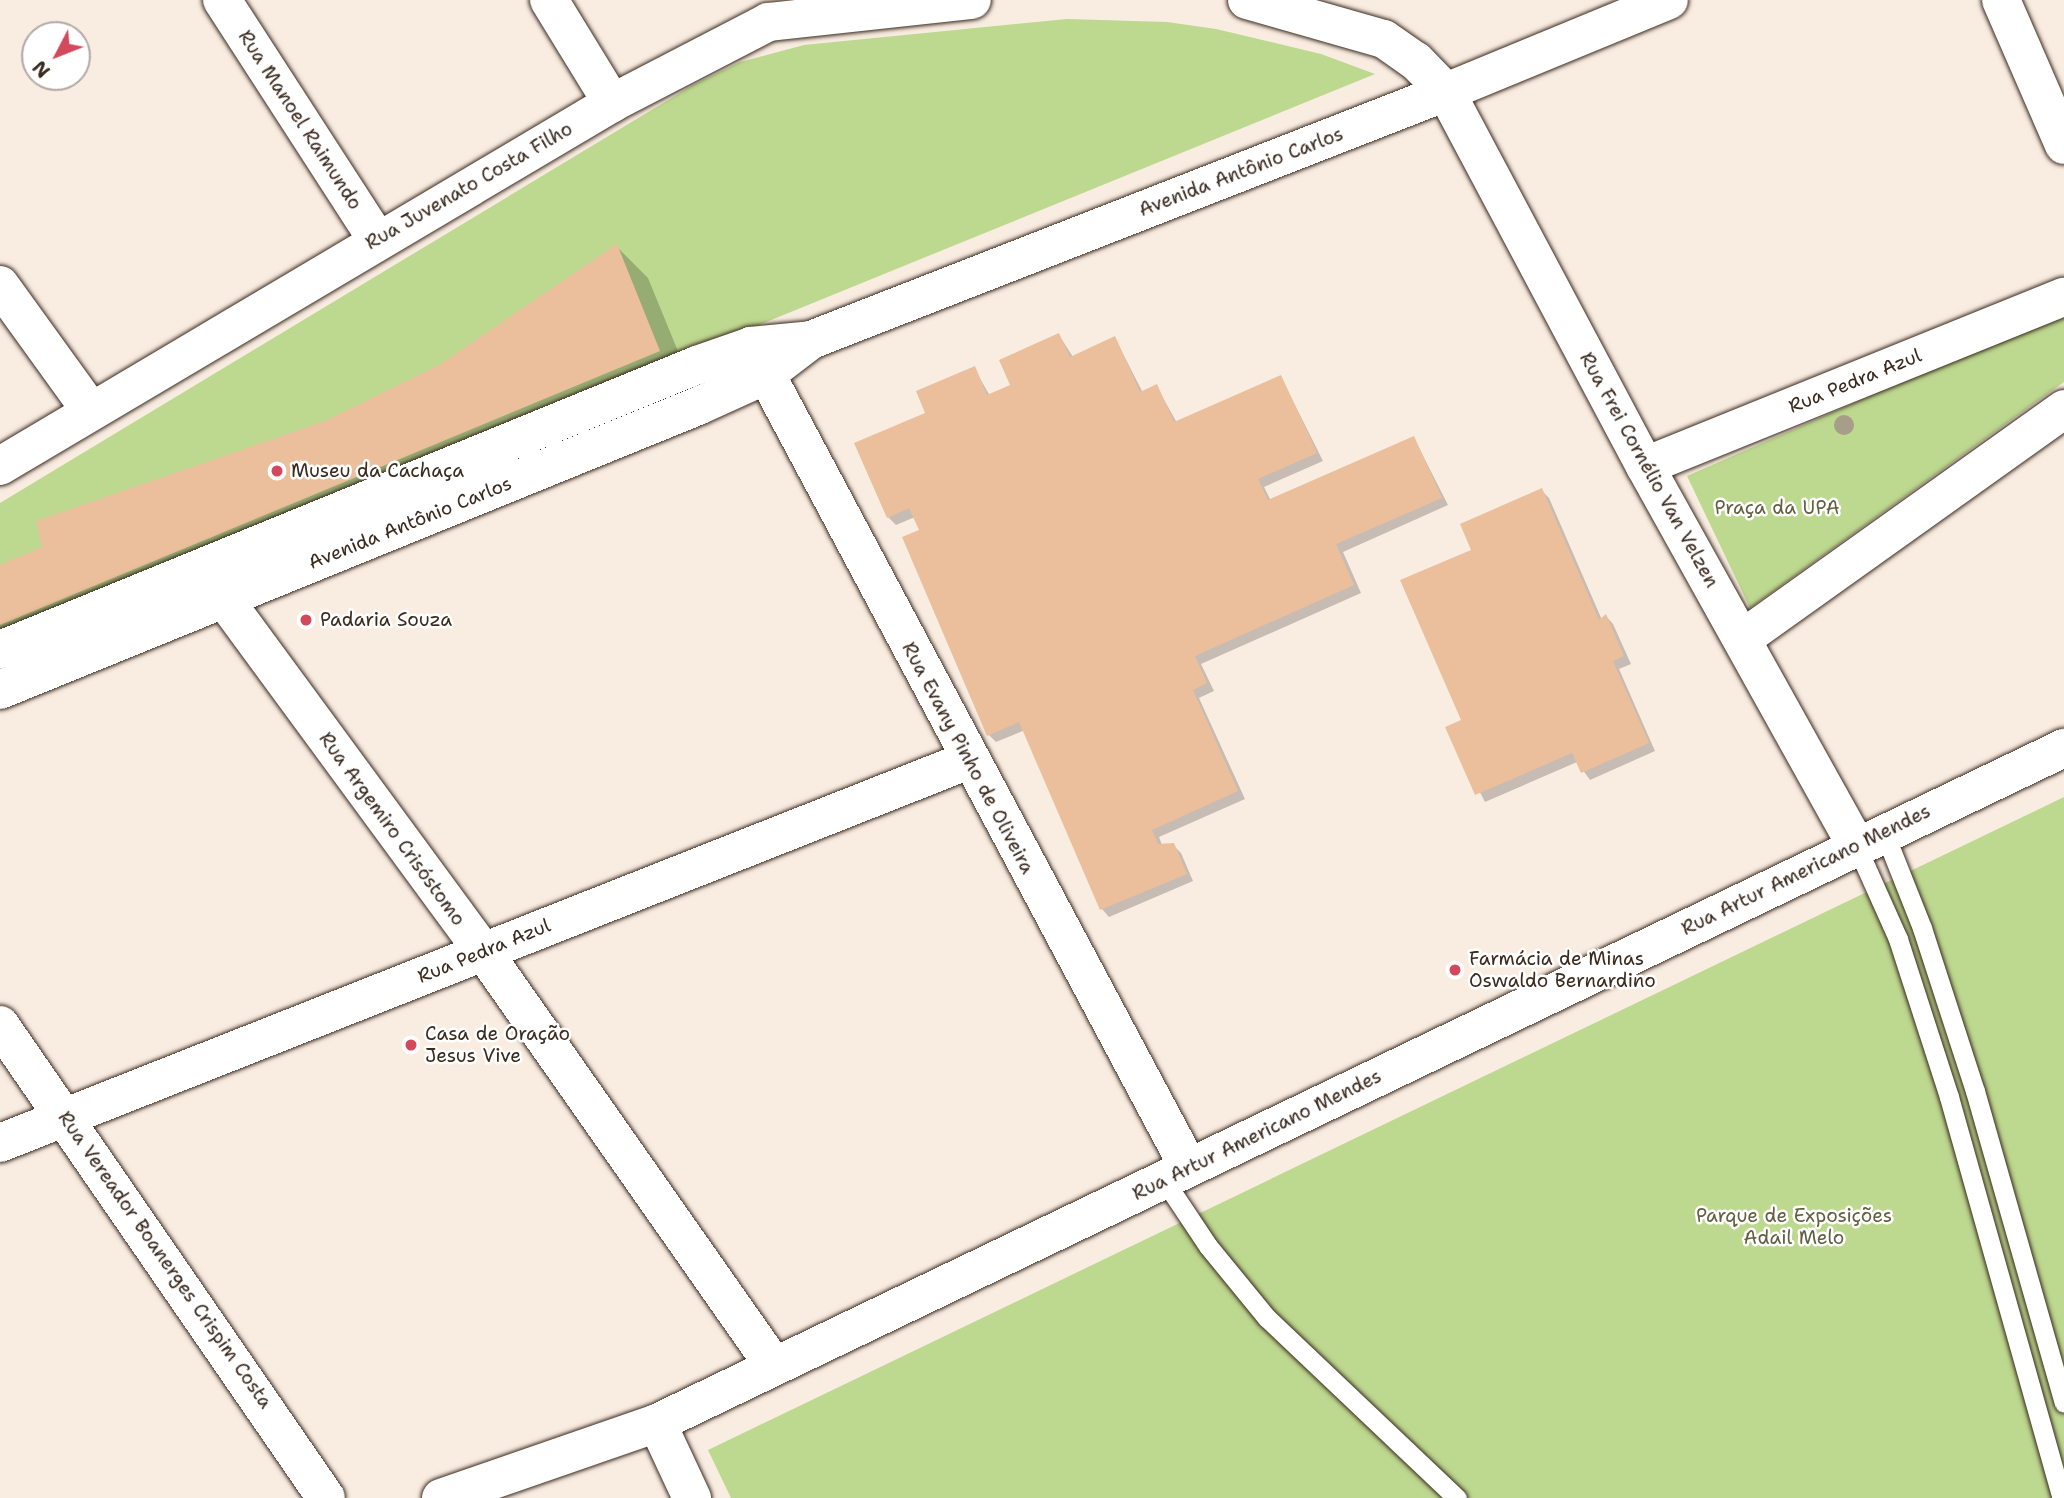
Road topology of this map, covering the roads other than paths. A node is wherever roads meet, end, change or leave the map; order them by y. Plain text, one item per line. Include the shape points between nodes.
1 (222, 0) edge
2 (549, 0) edge
3 (972, 0) edge
4 (1247, 0) edge
5 (1669, 0) edge
6 (2001, 0) edge
7 (783, 11) edge
8 (1446, 92) junction
9 (611, 103) junction
10 (2064, 145) edge
11 (377, 240) junction
12 (0, 285) edge
13 (2064, 297) edge
14 (757, 361) junction
15 (2064, 409) edge
16 (90, 410) junction
17 (0, 466) edge
18 (1645, 466) junction
19 (412, 481) junction
20 (426, 516) junction
21 (202, 568) junction
22 (224, 600) junction
23 (1742, 639) junction
24 (0, 650) edge
25 (0, 690) edge
26 (2064, 748) edge
27 (969, 760) junction
28 (1870, 839) junction
29 (483, 951) junction
30 (0, 1025) edge
31 (65, 1116) junction
32 (0, 1143) edge
33 (1177, 1174) junction
34 (775, 1366) junction
35 (2064, 1403) edge
36 (657, 1423) junction
37 (326, 1498) edge
38 (440, 1498) edge
39 (692, 1498) edge
40 (1457, 1498) edge
41 (2062, 1498) edge

1 - 11 street, Rua Manoel Raimundo
2 - 9 street
3 - 7 street, Rua Juvenato Costa Filho
4 - 8 street via 1384,40 1416,61
5 - 8 street, Avenida Antônio Carlos
6 - 10 street
7 - 9 street, Rua Juvenato Costa Filho
8 - 14 street, Avenida Antônio Carlos
8 - 18 street, Rua Frei Cornélio Van Velzen
9 - 11 street, Rua Juvenato Costa Filho
11 - 16 street, Rua Juvenato Costa Filho
12 - 16 street
13 - 18 street, Rua Pedra Azul
14 - 19 street, Avenida Antônio Carlos
14 - 20 street, Avenida Antônio Carlos
14 - 27 street, Rua Evany Pinho de Oliveira
15 - 23 street
16 - 17 street, Rua Juvenato Costa Filho
18 - 23 street, Rua Frei Cornélio Van Velzen
19 - 20 street
19 - 21 street, Avenida Antônio Carlos
20 - 22 street, Avenida Antônio Carlos
21 - 22 street, Rua Argemiro Crisóstomo
21 - 24 street, Avenida Antônio Carlos
22 - 25 street, Avenida Antônio Carlos
22 - 29 street, Rua Argemiro Crisóstomo
23 - 28 street, Rua Frei Cornélio Van Velzen
26 - 28 street, Rua Artur Americano Mendes
27 - 29 street, Rua Pedra Azul
27 - 33 street, Rua Evany Pinho de Oliveira
28 - 33 street, Rua Artur Americano Mendes
28 - 35 lane via 1922,928 1975,1091
28 - 41 lane via 1949,1097
29 - 31 street, Rua Pedra Azul
29 - 34 street, Rua Argemiro Crisóstomo
30 - 31 street, Rua Vereador Boanerges Crispim Costa
31 - 32 street, Rua Pedra Azul
31 - 37 street, Rua Vereador Boanerges Crispim Costa
33 - 34 street, Rua Artur Americano Mendes
33 - 40 lane via 1208,1246 1267,1318
34 - 36 street, Rua Artur Americano Mendes
36 - 38 street, Rua Artur Americano Mendes
36 - 39 street

